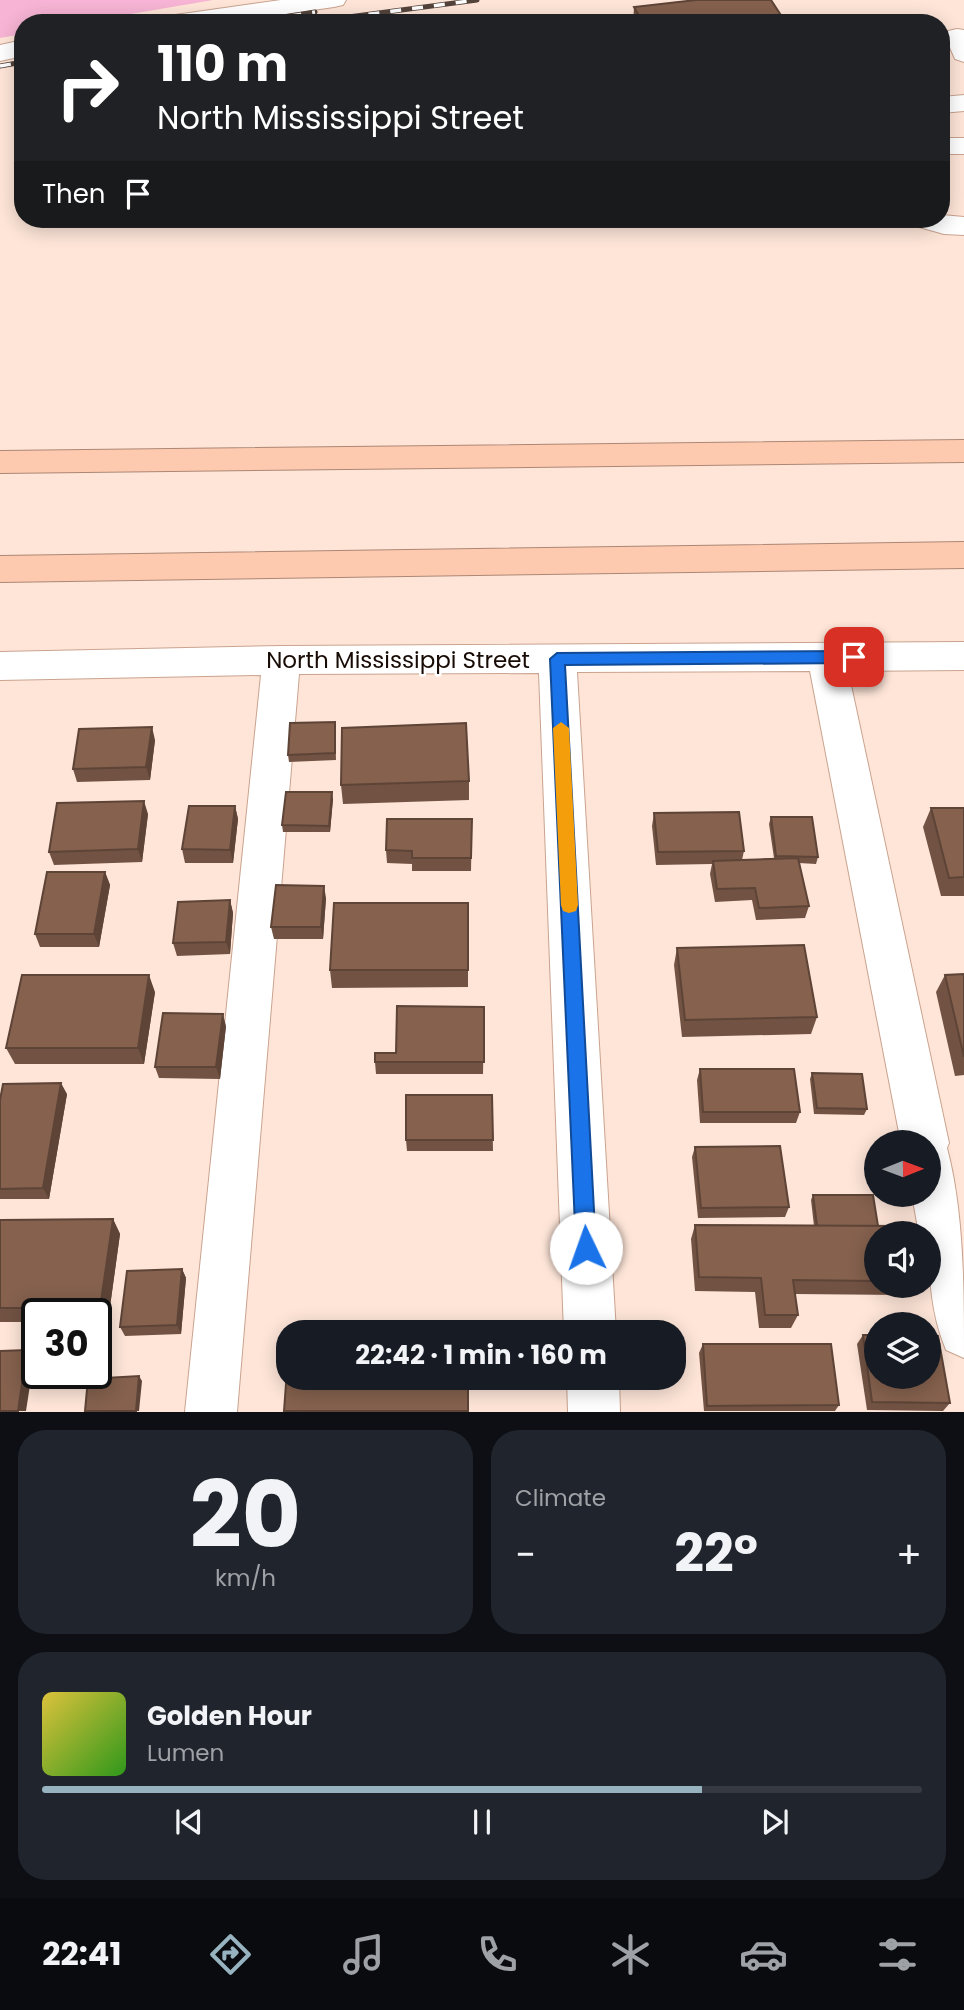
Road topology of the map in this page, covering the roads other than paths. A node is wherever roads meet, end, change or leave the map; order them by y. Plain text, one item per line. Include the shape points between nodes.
1 (334, 0) edge
2 (233, 14) edge
3 (964, 451) edge
4 (4, 461) edge
5 (964, 555) edge
6 (0, 569) edge
7 (964, 656) edge
8 (826, 657) junction
9 (557, 659) junction
10 (281, 660) junction
11 (2, 675) edge
12 (922, 1130) edge
13 (938, 1208) edge
14 (589, 1320) edge
15 (964, 1332) edge
16 (593, 1390) edge
17 (211, 1412) edge
18 (594, 1412) edge

1 - 2 street
3 - 4 highway
5 - 6 highway
7 - 8 street, North Mississippi Street
8 - 9 street, North Mississippi Street
8 - 12 street
9 - 10 street, North Mississippi Street
9 - 14 street
10 - 11 street, North Mississippi Street
10 - 17 street
13 - 15 street
16 - 18 street

